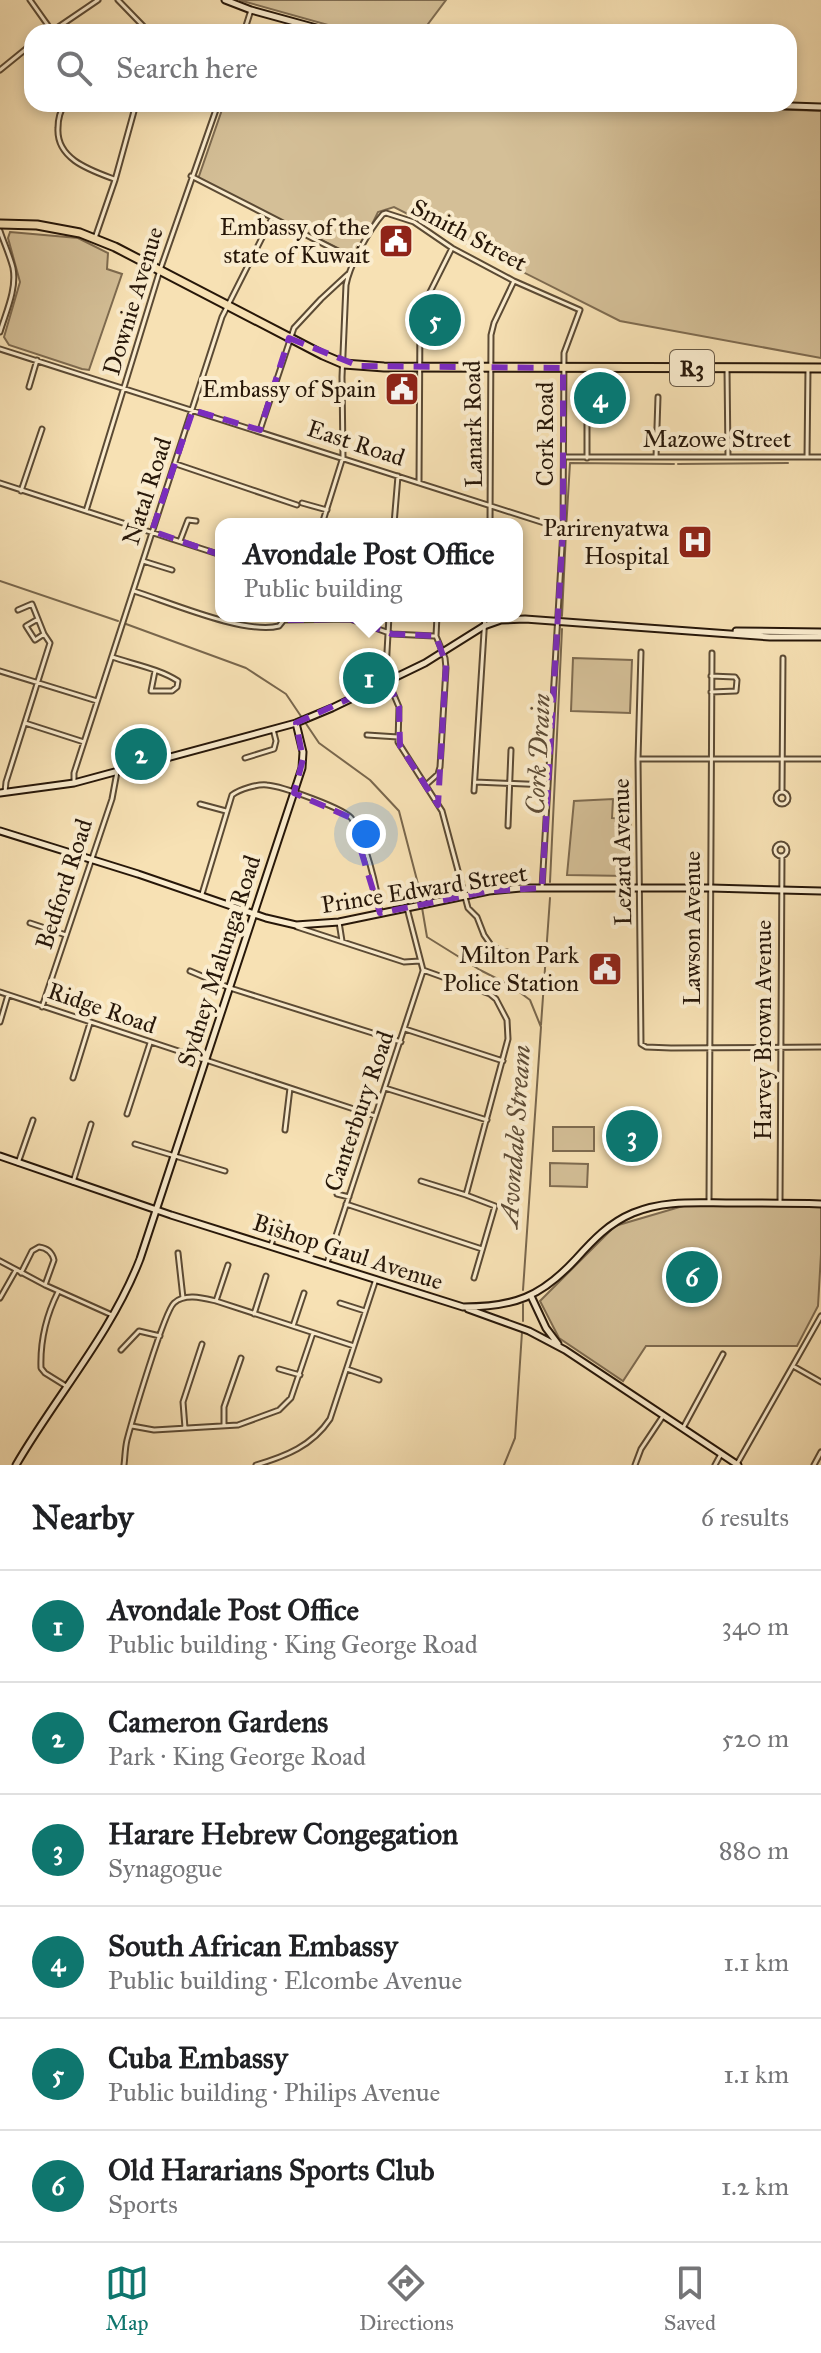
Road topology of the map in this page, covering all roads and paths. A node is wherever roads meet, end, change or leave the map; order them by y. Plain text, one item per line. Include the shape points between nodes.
1 (30, 0) edge
2 (98, 0) edge
3 (118, 0) edge
4 (225, 0) edge
5 (251, 10) junction
6 (46, 24) edge
7 (64, 24) edge
8 (141, 24) edge
9 (247, 24) edge
10 (302, 24) edge
11 (24, 50) edge
12 (0, 70) edge
13 (797, 106) edge
14 (821, 107) edge
15 (62, 112) edge
16 (134, 112) edge
17 (215, 112) edge
18 (191, 176) junction
19 (115, 180) junction
20 (272, 218) junction
21 (0, 224) edge
22 (0, 231) edge
23 (95, 238) junction
24 (452, 248) junction
25 (355, 260) junction
26 (160, 270) junction
27 (348, 274) junction
28 (514, 281) junction
29 (227, 305) junction
30 (578, 318) joint
31 (0, 332) edge
32 (289, 338) junction
33 (0, 349) edge
34 (38, 360) junction
35 (344, 364) junction
36 (419, 367) junction
37 (490, 368) junction
38 (563, 368) junction
39 (727, 368) junction
40 (808, 368) junction
41 (821, 368) edge
42 (29, 387) dead end
43 (124, 389) junction
44 (658, 397) dead end
45 (193, 410) junction
46 (587, 414) dead end
47 (42, 429) dead end
48 (260, 430) junction
49 (343, 457) junction
50 (564, 457) junction
51 (656, 457) junction
52 (728, 457) junction
53 (807, 457) junction
54 (821, 457) edge
55 (587, 458) junction
56 (174, 464) junction
57 (398, 476) junction
58 (0, 483) edge
59 (419, 483) junction
60 (21, 491) junction
61 (491, 506) junction
62 (327, 510) junction
63 (86, 511) junction
64 (324, 518) edge
65 (394, 518) edge
66 (490, 518) edge
67 (196, 521) dead end
68 (563, 529) junction
69 (152, 531) junction
70 (180, 541) junction
71 (215, 553) edge
72 (143, 561) junction
73 (172, 570) dead end
74 (134, 591) junction
75 (18, 610) dead end
76 (215, 617) edge
77 (38, 619) junction
78 (523, 619) edge
79 (557, 621) junction
80 (230, 622) edge
81 (282, 622) edge
82 (360, 622) edge
83 (389, 622) edge
84 (437, 622) edge
85 (484, 622) edge
86 (495, 622) edge
87 (484, 626) junction
88 (388, 632) junction
89 (44, 634) junction
90 (821, 635) edge
91 (436, 636) junction
92 (443, 652) junction
93 (641, 652) dead end
94 (712, 653) dead end
95 (112, 657) junction
96 (783, 658) dead end
97 (386, 670) dead end
98 (0, 671) edge
99 (155, 671) junction
100 (711, 676) junction
101 (388, 681) junction
102 (38, 683) junction
103 (711, 692) junction
104 (97, 701) junction
105 (25, 723) junction
106 (296, 723) junction
107 (273, 729) junction
108 (367, 735) dead end
109 (398, 737) junction
110 (84, 742) junction
111 (511, 750) dead end
112 (245, 758) dead end
113 (638, 759) junction
114 (710, 759) junction
115 (781, 759) junction
116 (821, 759) edge
117 (117, 772) junction
118 (475, 782) junction
119 (74, 783) junction
120 (510, 784) junction
121 (548, 785) junction
122 (425, 786) junction
123 (474, 791) dead end
124 (3, 792) edge
125 (782, 792) dead end
126 (294, 793) junction
127 (200, 804) dead end
128 (226, 811) junction
129 (508, 826) dead end
130 (0, 831) edge
131 (782, 857) dead end
132 (90, 860) junction
133 (641, 887) junction
134 (542, 888) junction
135 (711, 888) junction
136 (781, 891) junction
137 (821, 891) edge
138 (201, 895) junction
139 (464, 896) junction
140 (407, 908) junction
141 (380, 913) junction
142 (254, 914) junction
143 (339, 922) junction
144 (30, 923) dead end
145 (286, 924) junction
146 (66, 935) junction
147 (342, 941) junction
148 (518, 954) dead end
149 (420, 961) junction
150 (423, 970) junction
151 (190, 971) dead end
152 (230, 988) junction
153 (0, 992) edge
154 (8, 995) junction
155 (42, 1007) junction
156 (0, 1022) edge
157 (90, 1023) junction
158 (405, 1029) junction
159 (401, 1042) junction
160 (150, 1043) junction
161 (821, 1047) edge
162 (710, 1048) junction
163 (782, 1048) junction
164 (206, 1061) junction
165 (503, 1061) junction
166 (73, 1078) dead end
167 (290, 1088) junction
168 (385, 1088) junction
169 (127, 1114) dead end
170 (375, 1116) junction
171 (33, 1120) dead end
172 (487, 1120) junction
173 (91, 1124) dead end
174 (285, 1130) dead end
175 (135, 1144) dead end
176 (0, 1156) edge
177 (174, 1156) junction
178 (18, 1163) junction
179 (225, 1171) dead end
180 (421, 1181) dead end
181 (73, 1182) junction
182 (337, 1194) dead end
183 (466, 1195) junction
184 (349, 1197) junction
185 (709, 1203) junction
186 (780, 1203) junction
187 (346, 1204) junction
188 (821, 1204) edge
189 (156, 1210) junction
190 (171, 1215) junction
191 (279, 1223) dead end
192 (151, 1227) junction
193 (271, 1245) junction
194 (482, 1249) junction
195 (178, 1253) dead end
196 (0, 1261) edge
197 (327, 1263) junction
198 (228, 1265) dead end
199 (16, 1270) junction
200 (21, 1273) junction
201 (266, 1276) dead end
202 (474, 1278) dead end
203 (376, 1279) junction
204 (45, 1285) junction
205 (58, 1292) junction
206 (304, 1293) dead end
207 (531, 1296) junction
208 (0, 1298) edge
209 (183, 1298) junction
210 (216, 1301) junction
211 (340, 1303) dead end
212 (463, 1307) junction
213 (365, 1311) junction
214 (254, 1314) junction
215 (113, 1316) junction
216 (821, 1316) edge
217 (293, 1326) junction
218 (313, 1333) junction
219 (160, 1336) junction
220 (202, 1344) dead end
221 (354, 1346) junction
222 (121, 1350) dead end
223 (565, 1350) junction
224 (723, 1354) dead end
225 (241, 1358) dead end
226 (793, 1366) junction
227 (279, 1369) dead end
228 (347, 1369) junction
229 (300, 1375) junction
230 (379, 1380) dead end
231 (821, 1382) edge
232 (66, 1386) junction
233 (663, 1415) junction
234 (224, 1425) junction
235 (132, 1426) junction
236 (185, 1428) junction
237 (683, 1428) junction
238 (821, 1452) edge
239 (721, 1454) junction
240 (16, 1465) edge
241 (124, 1465) edge
242 (256, 1465) edge
243 (635, 1465) edge
244 (715, 1465) edge
245 (738, 1465) edge
246 (814, 1465) edge

1 - 6 street
2 - 7 street
3 - 8 street
4 - 5 main road
5 - 9 street
5 - 10 main road
11 - 12 street
13 - 14 main road
15 - 19 street via 57,135 64,151
16 - 19 street
17 - 18 street, Downie Avenue
18 - 20 street
18 - 26 street, Downie Avenue
19 - 23 street
20 - 25 street
20 - 29 street, Natal Road
21 - 23 highway, R3 via 55,227
22 - 31 street via 14,279
23 - 26 highway, R3
24 - 25 street, Smith Street via 414,222 386,213
24 - 28 street, Smith Street
24 - 36 street via 422,310
25 - 27 street
26 - 29 highway, R3
26 - 43 street, Downie Avenue
27 - 32 street
27 - 35 street
28 - 30 street, Smith Street via 578,309
28 - 37 street, Lanark Road via 494,323
29 - 32 highway, R3
29 - 45 street, Natal Road
30 - 38 street, Cork Road
32 - 35 highway, R3
32 - 48 street
33 - 34 street, East Road
34 - 42 street
34 - 43 street, East Road
35 - 36 highway, R3
35 - 49 street
36 - 37 highway, R3
36 - 59 street
37 - 38 highway, R3
37 - 61 street, Lanark Road
38 - 39 highway, R3
38 - 50 street, Cork Road
39 - 40 highway, R3
39 - 52 street
40 - 41 highway, R3
40 - 53 street
43 - 45 street, East Road
43 - 63 street, Downie Avenue
44 - 51 street
45 - 48 street, East Road
45 - 56 street, Natal Road
46 - 55 street
47 - 60 street
48 - 49 street, East Road
49 - 57 street, East Road
49 - 62 street
50 - 55 street, Mazowe Street
50 - 68 street, Cork Road
51 - 52 street, Mazowe Street
51 - 55 street, Mazowe Street
52 - 53 street, Mazowe Street
53 - 54 street, Mazowe Street
56 - 62 street
56 - 69 street, Natal Road
57 - 59 street, East Road
57 - 65 street
58 - 60 street
59 - 61 street, East Road
60 - 63 street
61 - 66 street, Lanark Road
61 - 68 street, East Road
62 - 64 street
63 - 69 street
67 - 70 street via 188,520
68 - 79 street, Cork Road
69 - 70 street
69 - 72 street, Natal Road
70 - 71 street
72 - 73 street
72 - 74 street, Natal Road
74 - 76 street
74 - 95 street, Natal Road
75 - 77 street via 31,602
77 - 89 street
77 - 89 street via 26,626 35,640
78 - 79 main road
79 - 90 main road via 770,637
79 - 121 street, Cork Road
80 - 81 street via 267,629
82 - 88 street
83 - 88 street
84 - 91 street
85 - 87 street
86 - 87 main road
87 - 92 main road
87 - 118 street
88 - 91 street
88 - 97 street
89 - 102 street via 50,643
91 - 92 street
92 - 101 main road
92 - 122 street via 440,767
93 - 113 street, Lezard Avenue
94 - 100 street, Lawson Avenue
95 - 99 street
95 - 104 street, Natal Road
96 - 115 street
98 - 102 street
99 - 99 street via 177,679 175,690 151,691
100 - 103 street, Lawson Avenue
100 - 103 street via 735,677 738,687
101 - 106 main road
101 - 109 street via 399,707
102 - 104 street
102 - 105 street
103 - 114 street, Lawson Avenue
104 - 110 street, Natal Road
105 - 110 street
105 - 124 street
106 - 107 main road
106 - 126 main road, Sydney Malunga Road via 303,759
107 - 112 street via 274,749
107 - 117 main road
108 - 109 street
109 - 122 street
110 - 119 street, Natal Road
111 - 120 street
113 - 114 street
113 - 133 street, Lezard Avenue
114 - 115 street
114 - 135 street, Lawson Avenue
115 - 116 street
115 - 125 street
117 - 119 main road
117 - 132 street, Bedford Road
118 - 120 street
118 - 123 street
119 - 124 main road
120 - 121 street
120 - 129 street
121 - 134 street, Cork Road
122 - 139 street via 442,811
126 - 128 street via 265,785 239,790
126 - 141 street via 351,818
126 - 142 main road, Sydney Malunga Road
127 - 128 street
128 - 138 street
130 - 132 main road, Prince Edward Street
131 - 136 street, Harvey Brown Avenue
132 - 138 main road, Prince Edward Street
132 - 146 street, Bedford Road
133 - 134 main road, Prince Edward Street
133 - 135 main road, Prince Edward Street
133 - 162 street, Lezard Avenue via 640,1041 646,1047
134 - 139 main road, Prince Edward Street
135 - 136 main road, Prince Edward Street
135 - 162 street, Lawson Avenue
136 - 137 main road, Prince Edward Street
136 - 163 street, Harvey Brown Avenue
138 - 142 main road, Prince Edward Street
139 - 140 main road, Prince Edward Street
139 - 148 street via 491,945
140 - 141 main road, Prince Edward Street
140 - 149 street
141 - 143 main road, Prince Edward Street
142 - 145 main road, Prince Edward Street
142 - 152 main road, Sydney Malunga Road
143 - 145 main road, Prince Edward Street
143 - 147 street
144 - 146 street
145 - 147 street
146 - 155 street, Bedford Road
147 - 149 street via 404,962
149 - 150 street
150 - 158 street, Canterbury Road
150 - 165 street via 483,989 496,999 507,1020
151 - 152 street
152 - 159 street
152 - 164 main road, Sydney Malunga Road
153 - 154 street, Ridge Road
154 - 155 street, Ridge Road
154 - 156 street
155 - 157 street, Ridge Road
157 - 160 street, Ridge Road
157 - 166 street
158 - 159 street, Canterbury Road
158 - 165 street
159 - 168 street, Canterbury Road
160 - 164 street, Ridge Road
160 - 169 street
161 - 163 street
162 - 163 street
162 - 185 street, Lawson Avenue
163 - 186 street, Harvey Brown Avenue
164 - 167 street, Ridge Road
164 - 177 main road, Sydney Malunga Road
165 - 172 street
167 - 170 street, Ridge Road
167 - 174 street
168 - 170 street, Canterbury Road
168 - 172 street
170 - 184 street, Canterbury Road
171 - 178 street
172 - 183 street
173 - 181 street
175 - 177 street
176 - 178 main road, Bishop Gaul Avenue
177 - 179 street
177 - 189 main road, Sydney Malunga Road
178 - 181 main road, Bishop Gaul Avenue
180 - 183 street
181 - 189 main road, Bishop Gaul Avenue
182 - 184 street
183 - 194 street via 495,1206
184 - 187 street, Canterbury Road
185 - 186 main road
185 - 207 main road via 658,1205 625,1217
186 - 188 main road
187 - 194 street
187 - 197 street, Canterbury Road
189 - 190 main road, Bishop Gaul Avenue
189 - 192 main road, Sydney Malunga Road
190 - 192 main road
190 - 193 main road, Bishop Gaul Avenue
191 - 193 street
192 - 215 main road, Sydney Malunga Road
193 - 197 main road, Bishop Gaul Avenue
194 - 202 street
195 - 209 street
196 - 199 street
197 - 203 main road, Bishop Gaul Avenue
198 - 210 street
199 - 200 street
199 - 208 street
200 - 204 street
200 - 204 street via 32,1251 49,1250 54,1260
201 - 214 street
203 - 212 main road, Bishop Gaul Avenue
203 - 213 street
204 - 205 street
205 - 215 street
205 - 232 street via 44,1330 41,1368
206 - 217 street
207 - 212 main road, Bishop Gaul Avenue via 509,1304
207 - 223 main road via 546,1328
209 - 210 street
209 - 219 street via 172,1304
210 - 214 street
211 - 213 street
212 - 223 main road
213 - 221 street
214 - 217 street
215 - 232 main road, Sydney Malunga Road
216 - 226 street
217 - 218 street
218 - 221 street
218 - 229 street
219 - 222 street via 139,1331
219 - 235 street
220 - 236 street via 183,1402
221 - 228 street
223 - 233 main road
224 - 237 street
225 - 234 street via 224,1407
226 - 231 street
226 - 245 street
227 - 229 street
228 - 230 street
228 - 242 street via 333,1413 317,1436 300,1449
229 - 234 street via 291,1398 279,1410
232 - 240 main road, Sydney Malunga Road
233 - 237 main road
233 - 243 street
234 - 236 street
235 - 236 street
235 - 241 street
237 - 239 main road
238 - 246 street
239 - 244 street
239 - 245 main road

